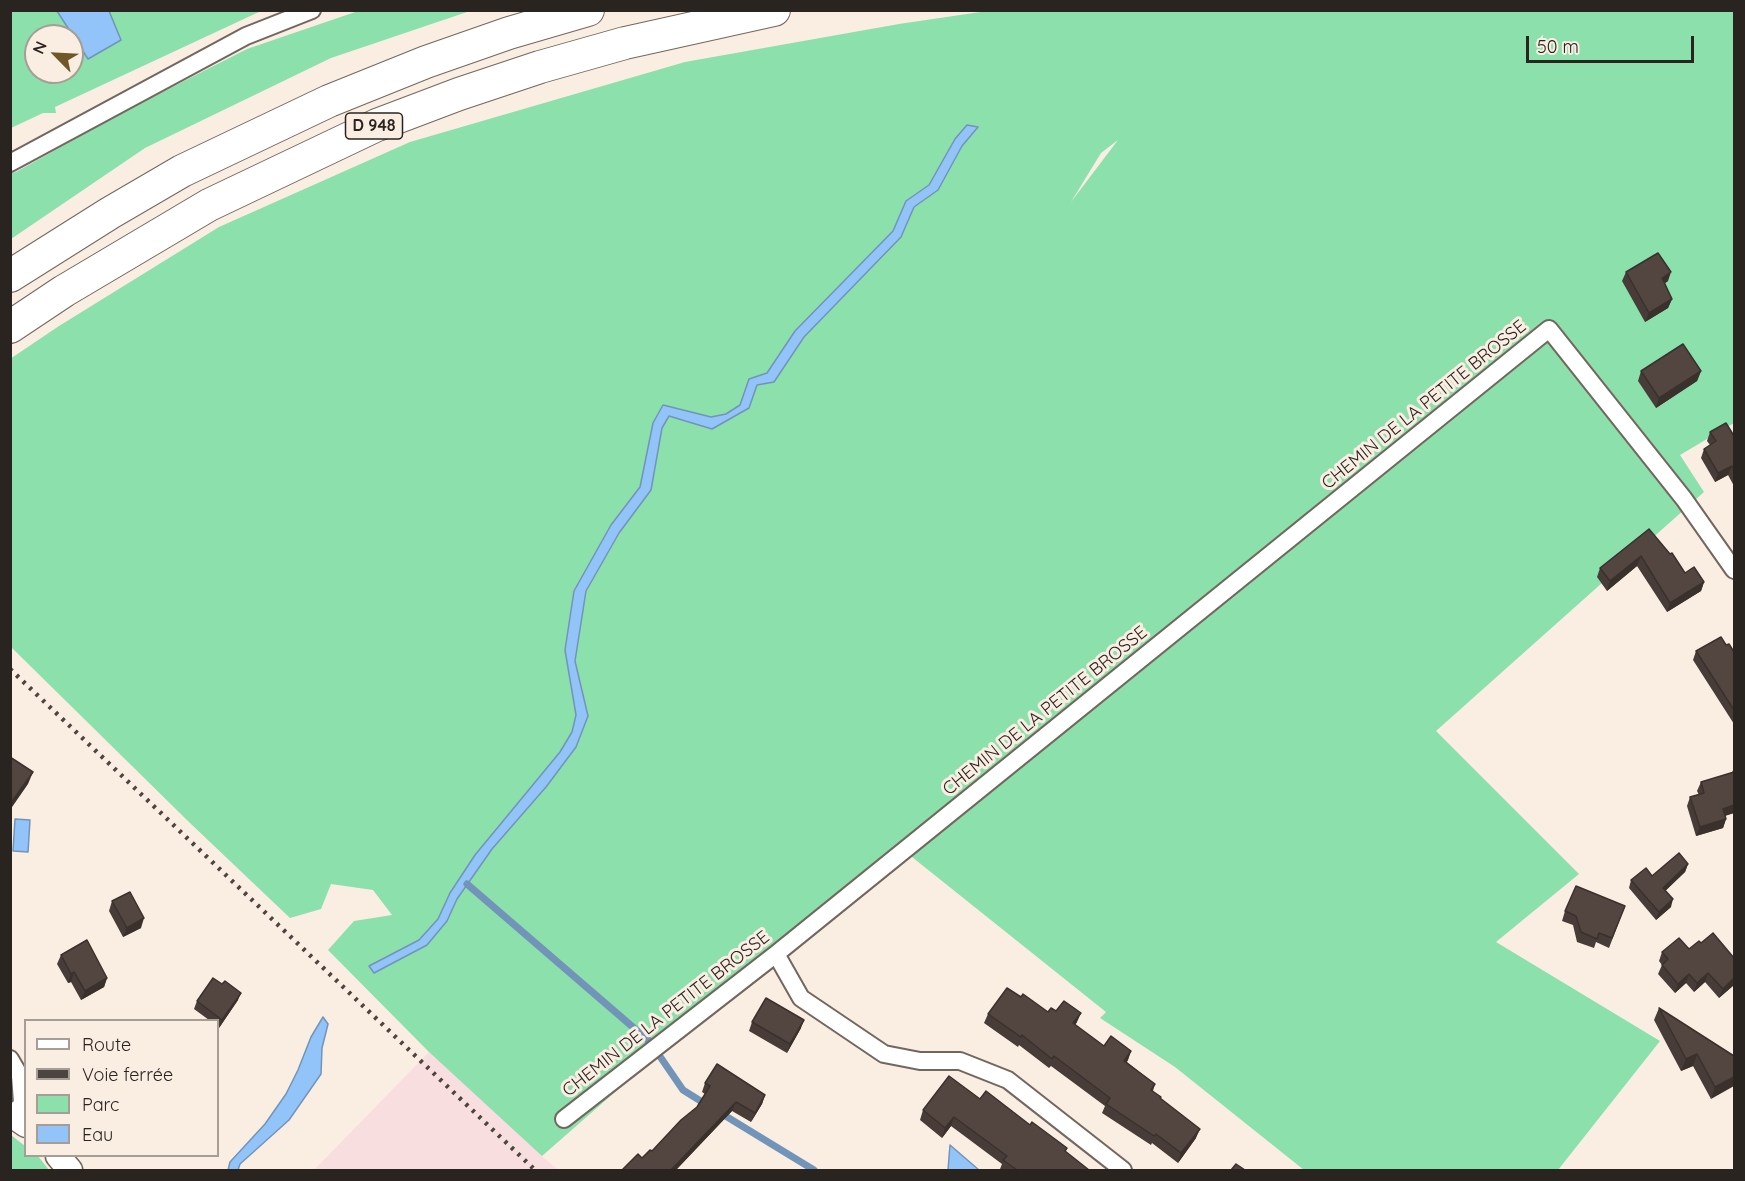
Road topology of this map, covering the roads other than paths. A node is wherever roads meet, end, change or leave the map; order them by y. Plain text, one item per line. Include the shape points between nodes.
1 (312, 10) edge
2 (588, 10) edge
3 (774, 10) edge
4 (10, 163) edge
5 (10, 276) edge
6 (10, 327) edge
7 (1734, 570) edge
8 (776, 954) junction
9 (10, 1059) edge
10 (17, 1118) edge
11 (564, 1119) dead end
12 (60, 1157) edge
13 (70, 1170) edge
14 (1123, 1170) edge

1 - 4 street via 246,36
2 - 5 highway, D 948 via 509,33 329,100 182,171
3 - 6 highway, D 948 via 625,43 540,67 377,125 209,205
7 - 8 street, CHEMIN DE LA PETITE BROSSE via 1684,498 1549,329
8 - 11 street, CHEMIN DE LA PETITE BROSSE
8 - 14 street via 801,998 884,1054 920,1061 960,1061 1008,1080
9 - 10 street via 21,1076 22,1102
12 - 13 main road

